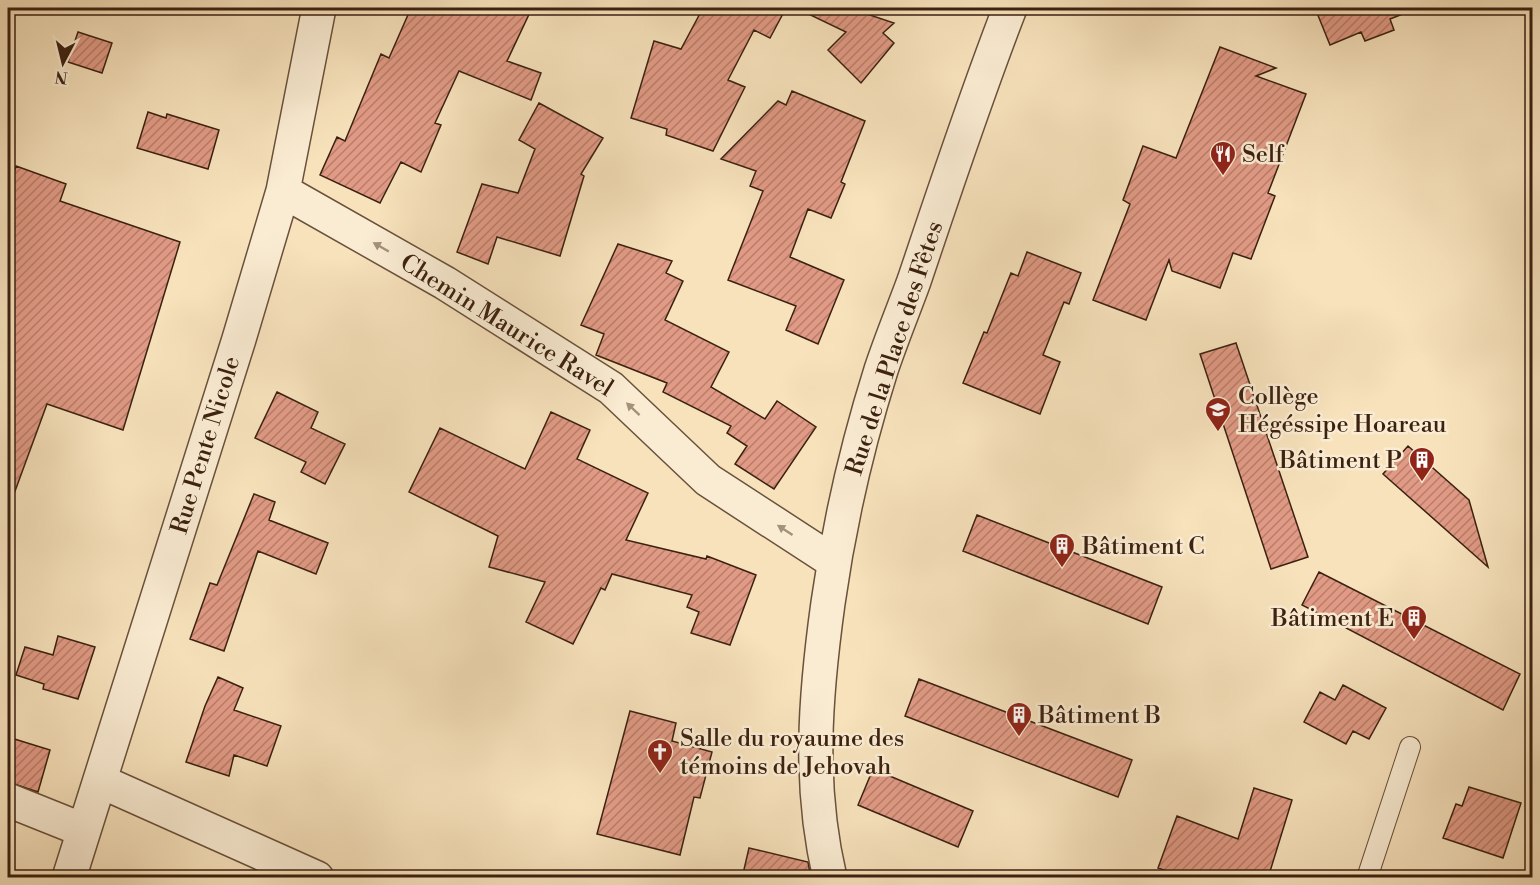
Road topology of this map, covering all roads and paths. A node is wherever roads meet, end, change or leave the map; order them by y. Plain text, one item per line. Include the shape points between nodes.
1 (319, 8) edge
2 (1010, 8) edge
3 (283, 191) junction
4 (834, 562) junction
5 (1410, 747) dead end
6 (100, 781) junction
7 (8, 800) edge
8 (83, 830) junction
9 (69, 878) edge
10 (317, 878) edge
11 (830, 878) edge
12 (1367, 878) edge

1 - 3 street, Rue Pente Nicole
2 - 4 street, Rue de la Place des Fêtes via 881,370 858,450
4 -> 3 street, Chemin Maurice Ravel via 708,480 611,388 445,283
3 - 6 street, Rue Pente Nicole
4 - 11 street, Rue de la Place des Fêtes via 815,710 819,820
5 - 12 lane
6 - 8 street, Rue Pente Nicole
6 - 10 street
7 - 8 street
8 - 9 street, Rue Pente Nicole

